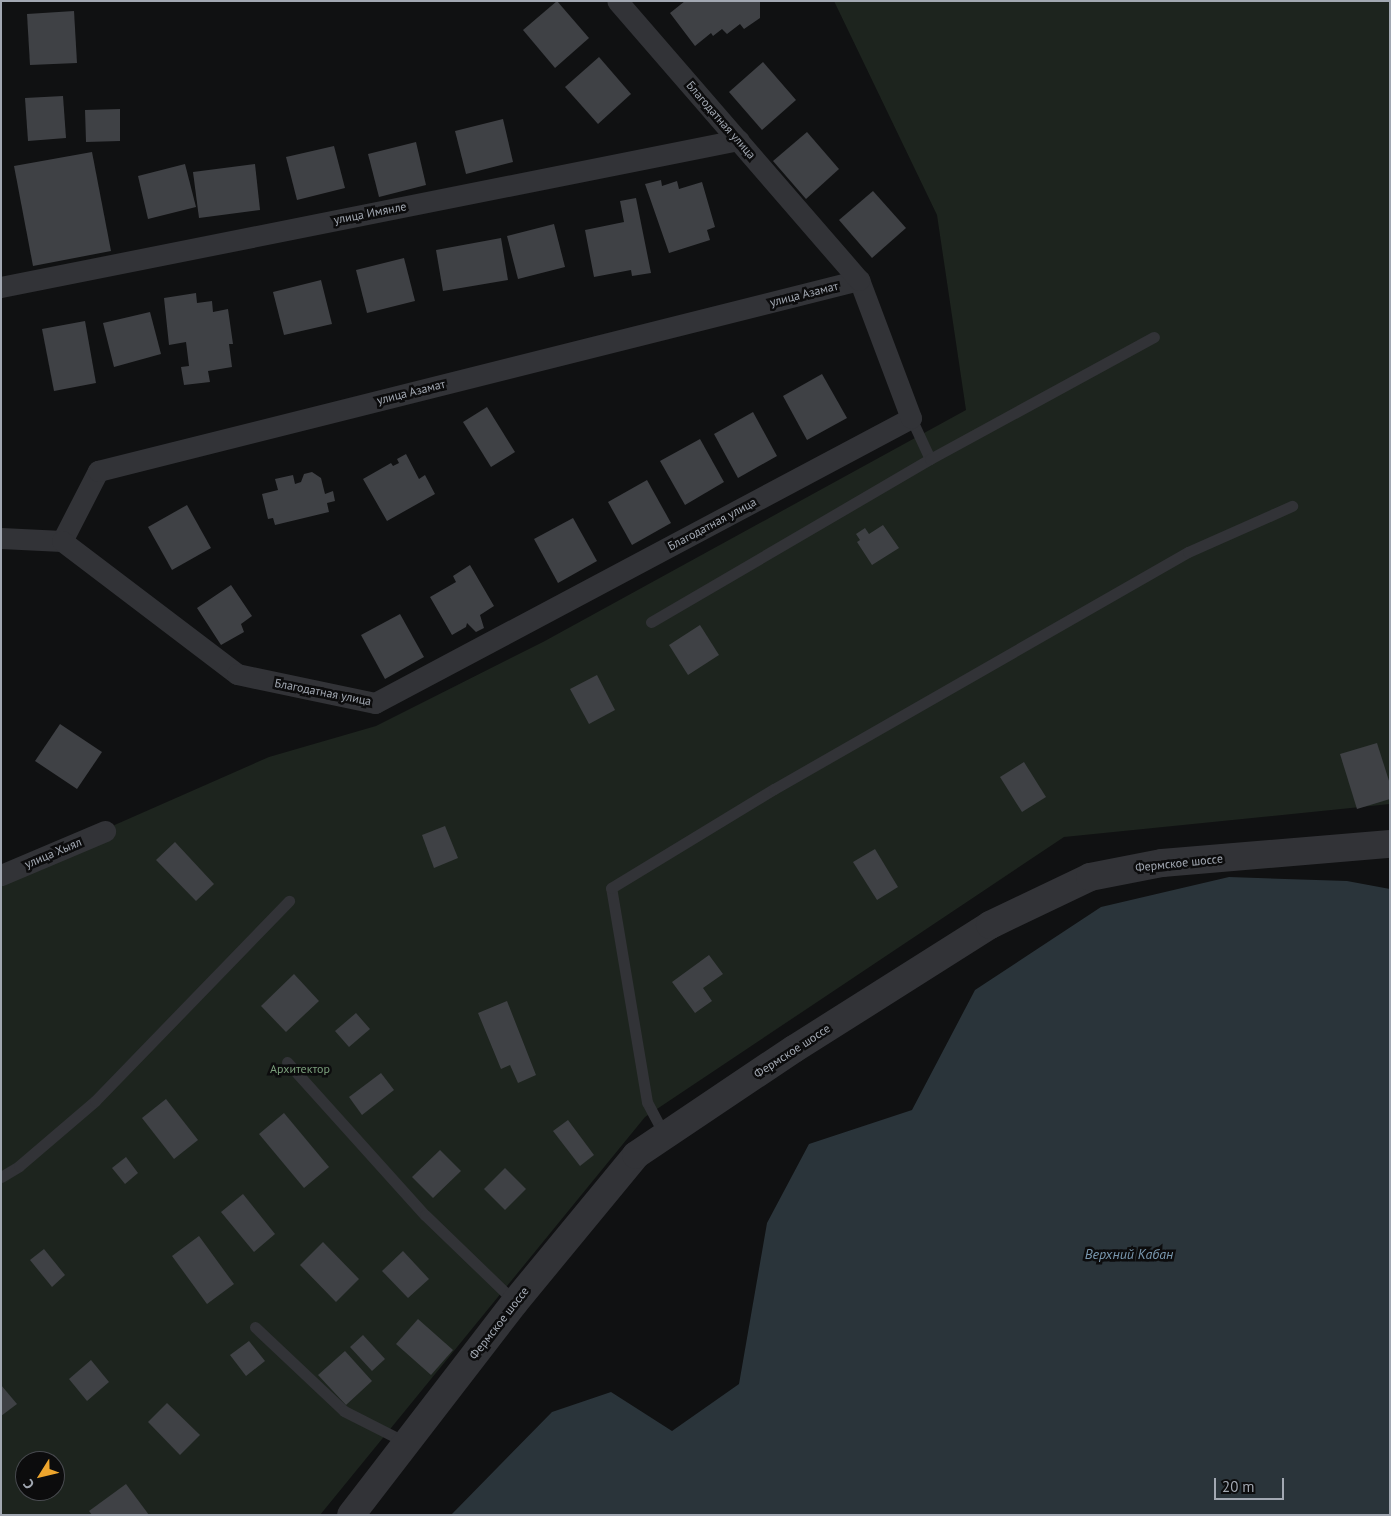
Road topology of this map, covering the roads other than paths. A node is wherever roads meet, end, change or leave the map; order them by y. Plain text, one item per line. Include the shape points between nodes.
1 (617, 1) edge
2 (738, 140) junction
3 (859, 280) junction
4 (1, 287) edge
5 (1154, 337) dead end
6 (911, 418) junction
7 (930, 459) junction
8 (1292, 506) dead end
9 (1, 538) edge
10 (62, 541) junction
11 (651, 622) dead end
12 (105, 830) dead end
13 (1390, 844) edge
14 (1, 875) edge
15 (289, 901) dead end
16 (287, 1062) dead end
17 (665, 1136) junction
18 (1, 1176) edge
19 (515, 1302) junction
20 (255, 1327) dead end
21 (406, 1443) junction
22 (351, 1515) edge

1 - 2 street, Благодатная улица
2 - 3 street, Благодатная улица
2 - 4 street, улица Имянле
3 - 6 street, Благодатная улица
3 - 10 street, улица Азамат via 98,471
5 - 7 lane
6 - 7 lane
6 - 10 street, Благодатная улица via 375,703 237,674
7 - 11 lane
8 - 17 lane via 1188,552 774,789 612,888 647,1102
9 - 10 street
12 - 14 street, улица Хыял
13 - 17 street, Фермское шоссе via 1162,863 1090,877 990,925 794,1049
15 - 18 lane via 95,1101 19,1166
16 - 19 lane via 424,1215
17 - 19 street, Фермское шоссе via 636,1155
19 - 21 street, Фермское шоссе
20 - 21 lane via 344,1411
21 - 22 street, Фермское шоссе

